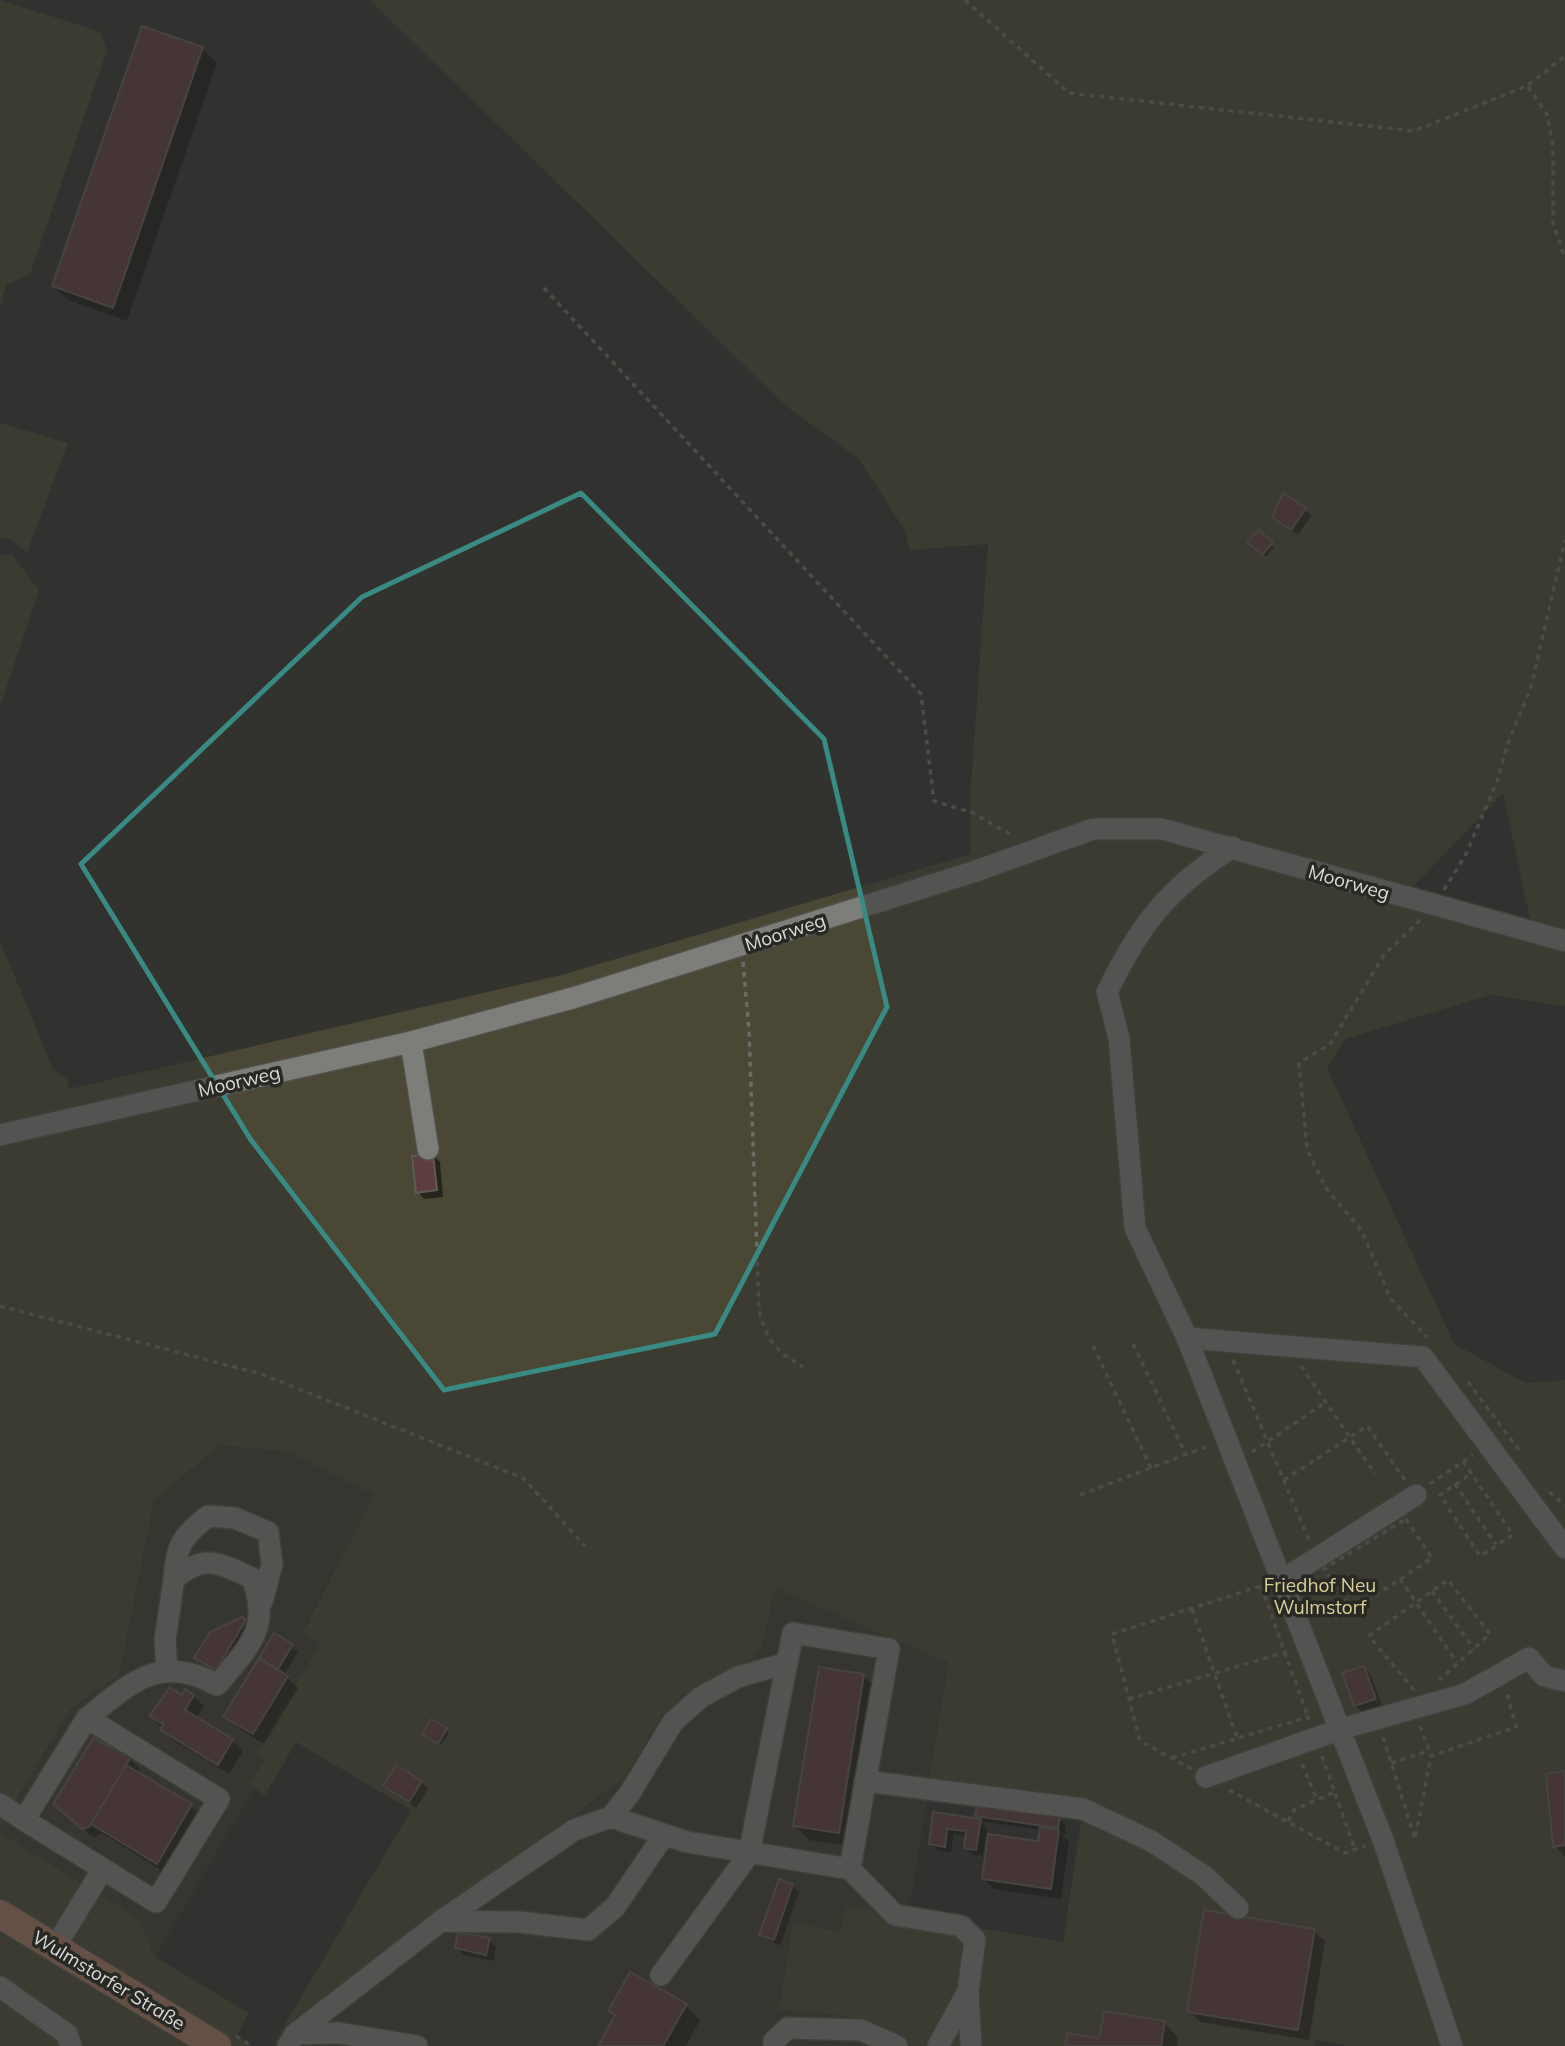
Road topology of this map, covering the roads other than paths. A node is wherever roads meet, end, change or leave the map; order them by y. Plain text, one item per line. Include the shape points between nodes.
1 (1233, 847) junction
2 (1565, 941) edge
3 (411, 1042) junction
4 (0, 1135) edge
5 (428, 1149) dead end
6 (1187, 1338) junction
7 (1416, 1494) road end
8 (1565, 1548) edge
9 (174, 1579) junction
10 (1282, 1580) junction
11 (262, 1601) junction
12 (787, 1663) junction
13 (167, 1669) junction
14 (1565, 1681) edge
15 (87, 1718) junction
16 (1340, 1729) junction
17 (1206, 1777) road end
18 (865, 1781) junction
19 (0, 1804) edge
20 (611, 1816) junction
21 (24, 1820) junction
22 (664, 1835) junction
23 (749, 1854) junction
24 (103, 1869) junction
25 (850, 1869) junction
26 (1238, 1908) dead end
27 (0, 1914) edge
28 (441, 1921) junction
29 (55, 1947) junction
30 (661, 1975) dead end
31 (0, 1987) edge
32 (968, 1991) junction
33 (291, 2040) edge
34 (392, 2044) edge
35 (71, 2046) edge
36 (217, 2046) edge
37 (417, 2046) edge
38 (774, 2046) edge
39 (897, 2046) edge
40 (937, 2046) edge
41 (971, 2046) edge
42 (1452, 2046) edge

1 - 2 street, Moorweg
1 - 3 street, Moorweg via 1162,829 1093,829 742,946
1 - 6 street via 1194,871 1163,901 1107,992 1119,1038 1136,1228
3 - 4 street, Moorweg
3 - 5 street
6 - 8 street via 1423,1357
6 - 10 street
7 - 10 street
9 - 11 street via 190,1566 213,1561 252,1578
9 - 11 street via 176,1549 187,1533 208,1516 235,1518 268,1532 272,1564
9 - 13 street via 165,1640
10 - 16 street
11 - 13 street via 253,1641 217,1685 197,1674
12 - 18 street via 793,1633 889,1649
12 - 20 street via 738,1677 701,1697 673,1721
12 - 23 street
13 - 15 street via 130,1684
14 - 16 street via 1544,1676 1529,1658 1465,1694 1421,1702
15 - 21 street
15 - 24 street via 219,1799 156,1902
16 - 17 street
16 - 42 street via 1383,1840
18 - 25 street
18 - 26 street via 1083,1809 1161,1848 1203,1875
19 - 21 street
20 - 22 street
20 - 28 street via 574,1830
21 - 24 street
22 - 23 street
22 - 28 street via 615,1907 588,1930 519,1922
23 - 25 street
23 - 30 street
24 - 29 street
25 - 32 street via 895,1915 961,1926 975,1940
27 - 29 main road, Wulmstorfer Straße
28 - 33 street
29 - 36 main road, Wulmstorfer Straße
31 - 35 street via 67,2034
32 - 40 street
32 - 41 street
33 - 34 street via 338,2034
34 - 37 street
38 - 39 street via 788,2028 861,2031

